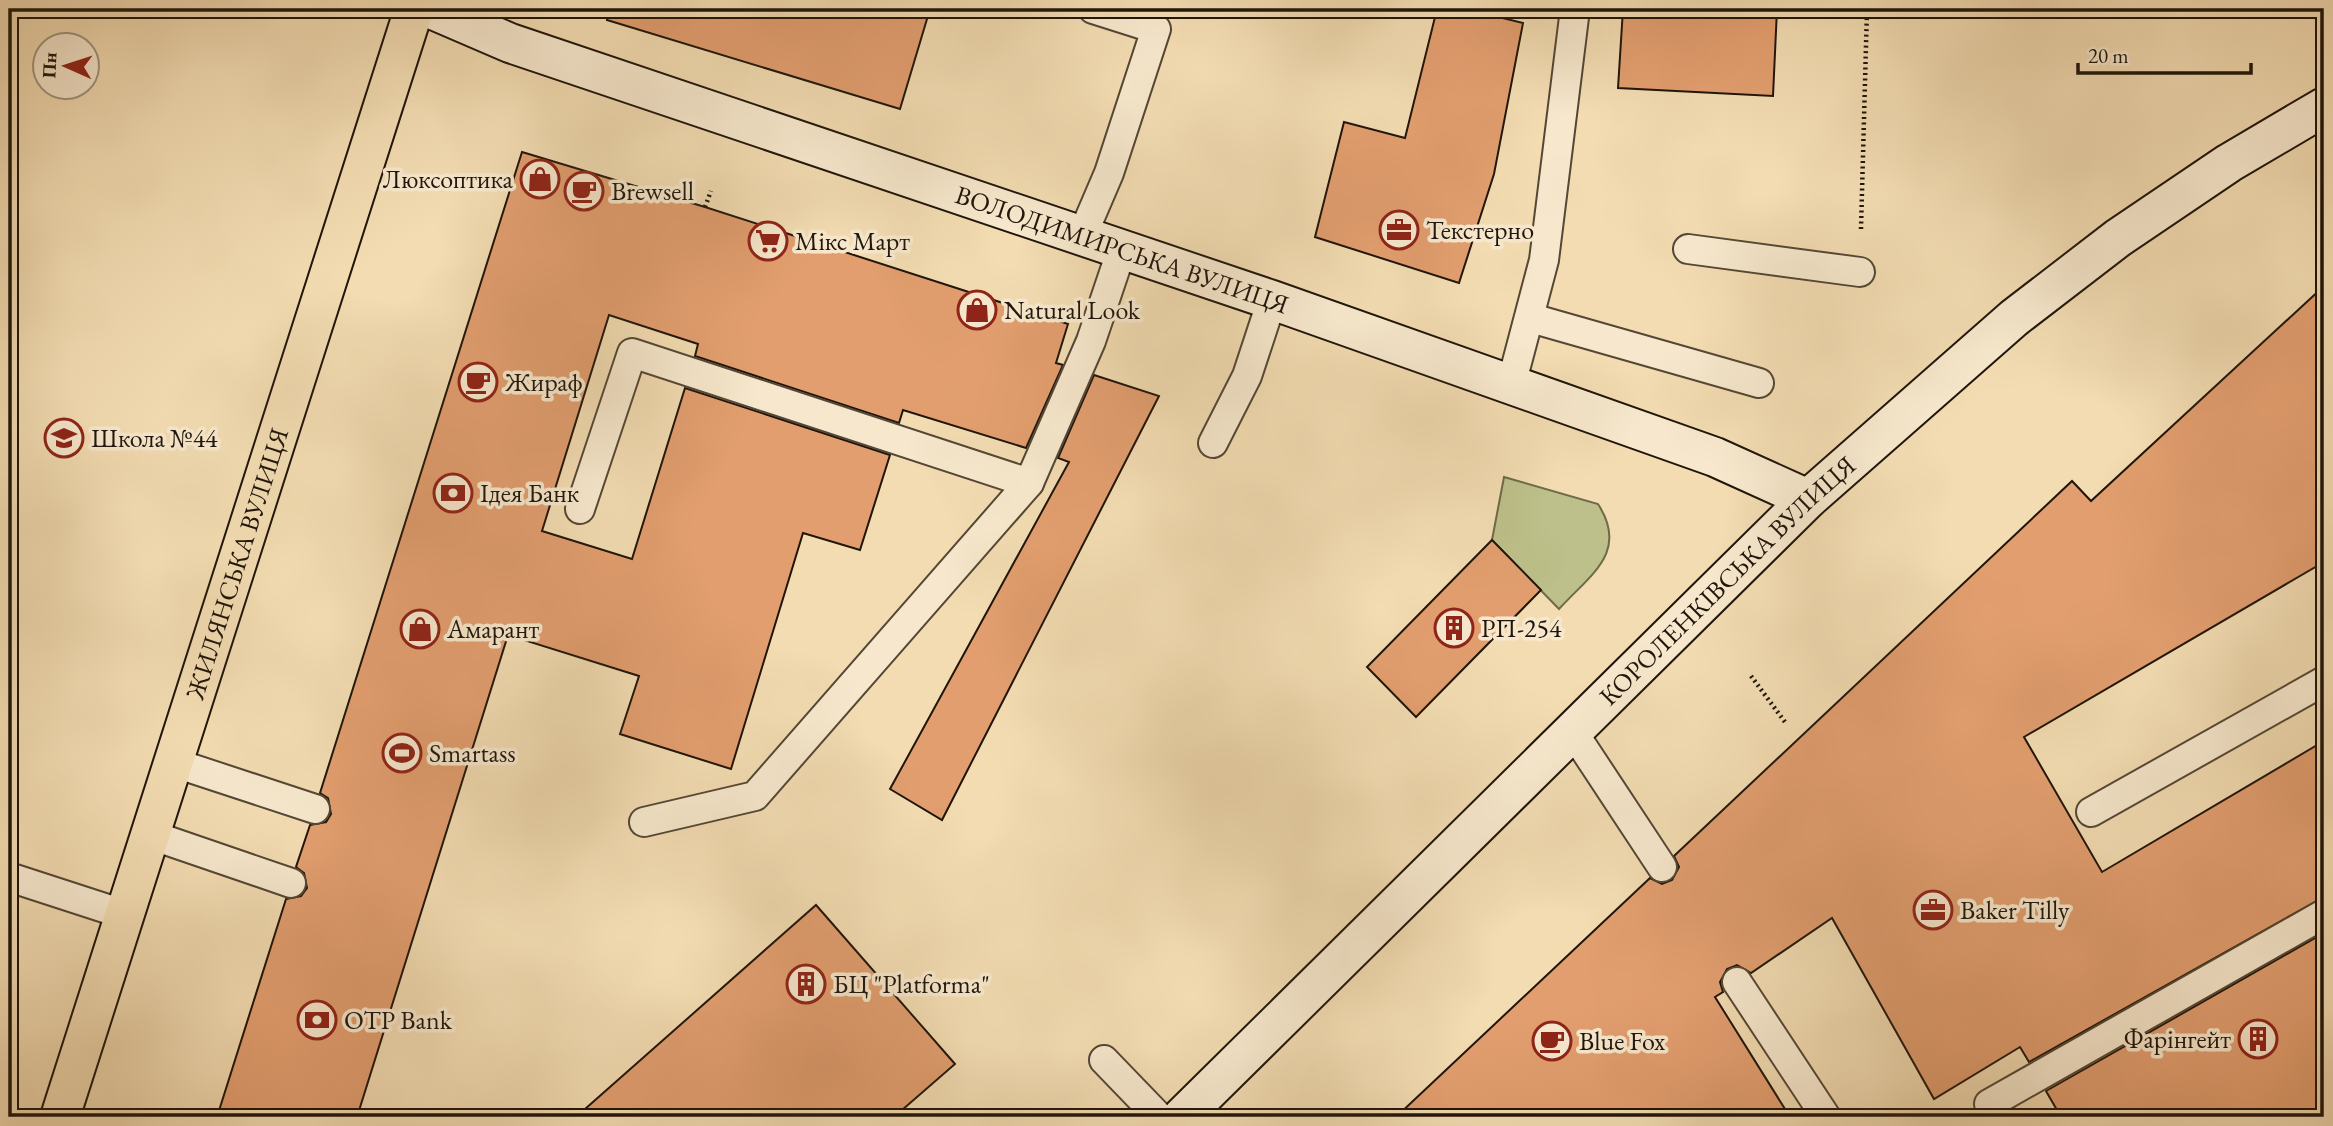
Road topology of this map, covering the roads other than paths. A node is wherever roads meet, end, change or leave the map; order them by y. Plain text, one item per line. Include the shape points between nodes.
1 (414, 9) edge
2 (431, 9) edge
3 (1093, 9) edge
4 (1575, 9) edge
5 (2324, 107) edge
6 (1083, 236) junction
7 (1122, 249) junction
8 (1688, 249) dead end
9 (1860, 272) road end
10 (1272, 300) junction
11 (1531, 318) junction
12 (1759, 383) dead end
13 (1511, 385) junction
14 (1213, 443) dead end
15 (1029, 483) junction
16 (1808, 499) junction
17 (580, 509) dead end
18 (2324, 681) edge
19 (1571, 729) junction
20 (175, 763) junction
21 (315, 809) dead end
22 (2091, 811) dead end
23 (644, 822) dead end
24 (151, 835) junction
25 (1662, 867) dead end
26 (9, 877) edge
27 (291, 883) dead end
28 (2324, 914) edge
29 (126, 915) junction
30 (1737, 982) dead end
31 (1104, 1060) dead end
32 (60, 1117) edge
33 (1159, 1117) edge
34 (1182, 1117) edge
35 (1826, 1117) edge
36 (1997, 1117) edge

1 - 20 main road, ЖИЛЯНСЬКА ВУЛИЦЯ
2 - 6 main road, ВОЛОДИМИРСЬКА ВУЛИЦЯ via 510,43
3 - 6 lane via 1156,29 1109,173
4 - 11 lane via 1544,261
5 - 16 main road, КОРОЛЕНКІВСЬКА ВУЛИЦЯ via 2229,163 2118,238 2014,318
6 - 7 main road, ВОЛОДИМИРСЬКА ВУЛИЦЯ
7 - 10 main road, ВОЛОДИМИРСЬКА ВУЛИЦЯ
7 - 15 lane via 1091,341
8 - 9 lane
10 - 13 main road, ВОЛОДИМИРСЬКА ВУЛИЦЯ
10 - 14 lane via 1247,376
11 - 12 lane
11 - 13 lane
13 - 16 main road, ВОЛОДИМИРСЬКА ВУЛИЦЯ via 1714,457
15 - 17 lane via 632,354
15 - 23 lane via 755,796
16 - 19 main road, КОРОЛЕНКІВСЬКА ВУЛИЦЯ
18 - 22 lane
19 - 25 lane
19 - 34 main road, КОРОЛЕНКІВСЬКА ВУЛИЦЯ
20 - 21 lane
20 - 24 main road, ЖИЛЯНСЬКА ВУЛИЦЯ
24 - 27 lane
24 - 29 main road, ЖИЛЯНСЬКА ВУЛИЦЯ
26 - 29 lane
28 - 36 lane via 1989,1104
29 - 32 main road, ЖИЛЯНСЬКА ВУЛИЦЯ
30 - 35 lane
31 - 33 lane

